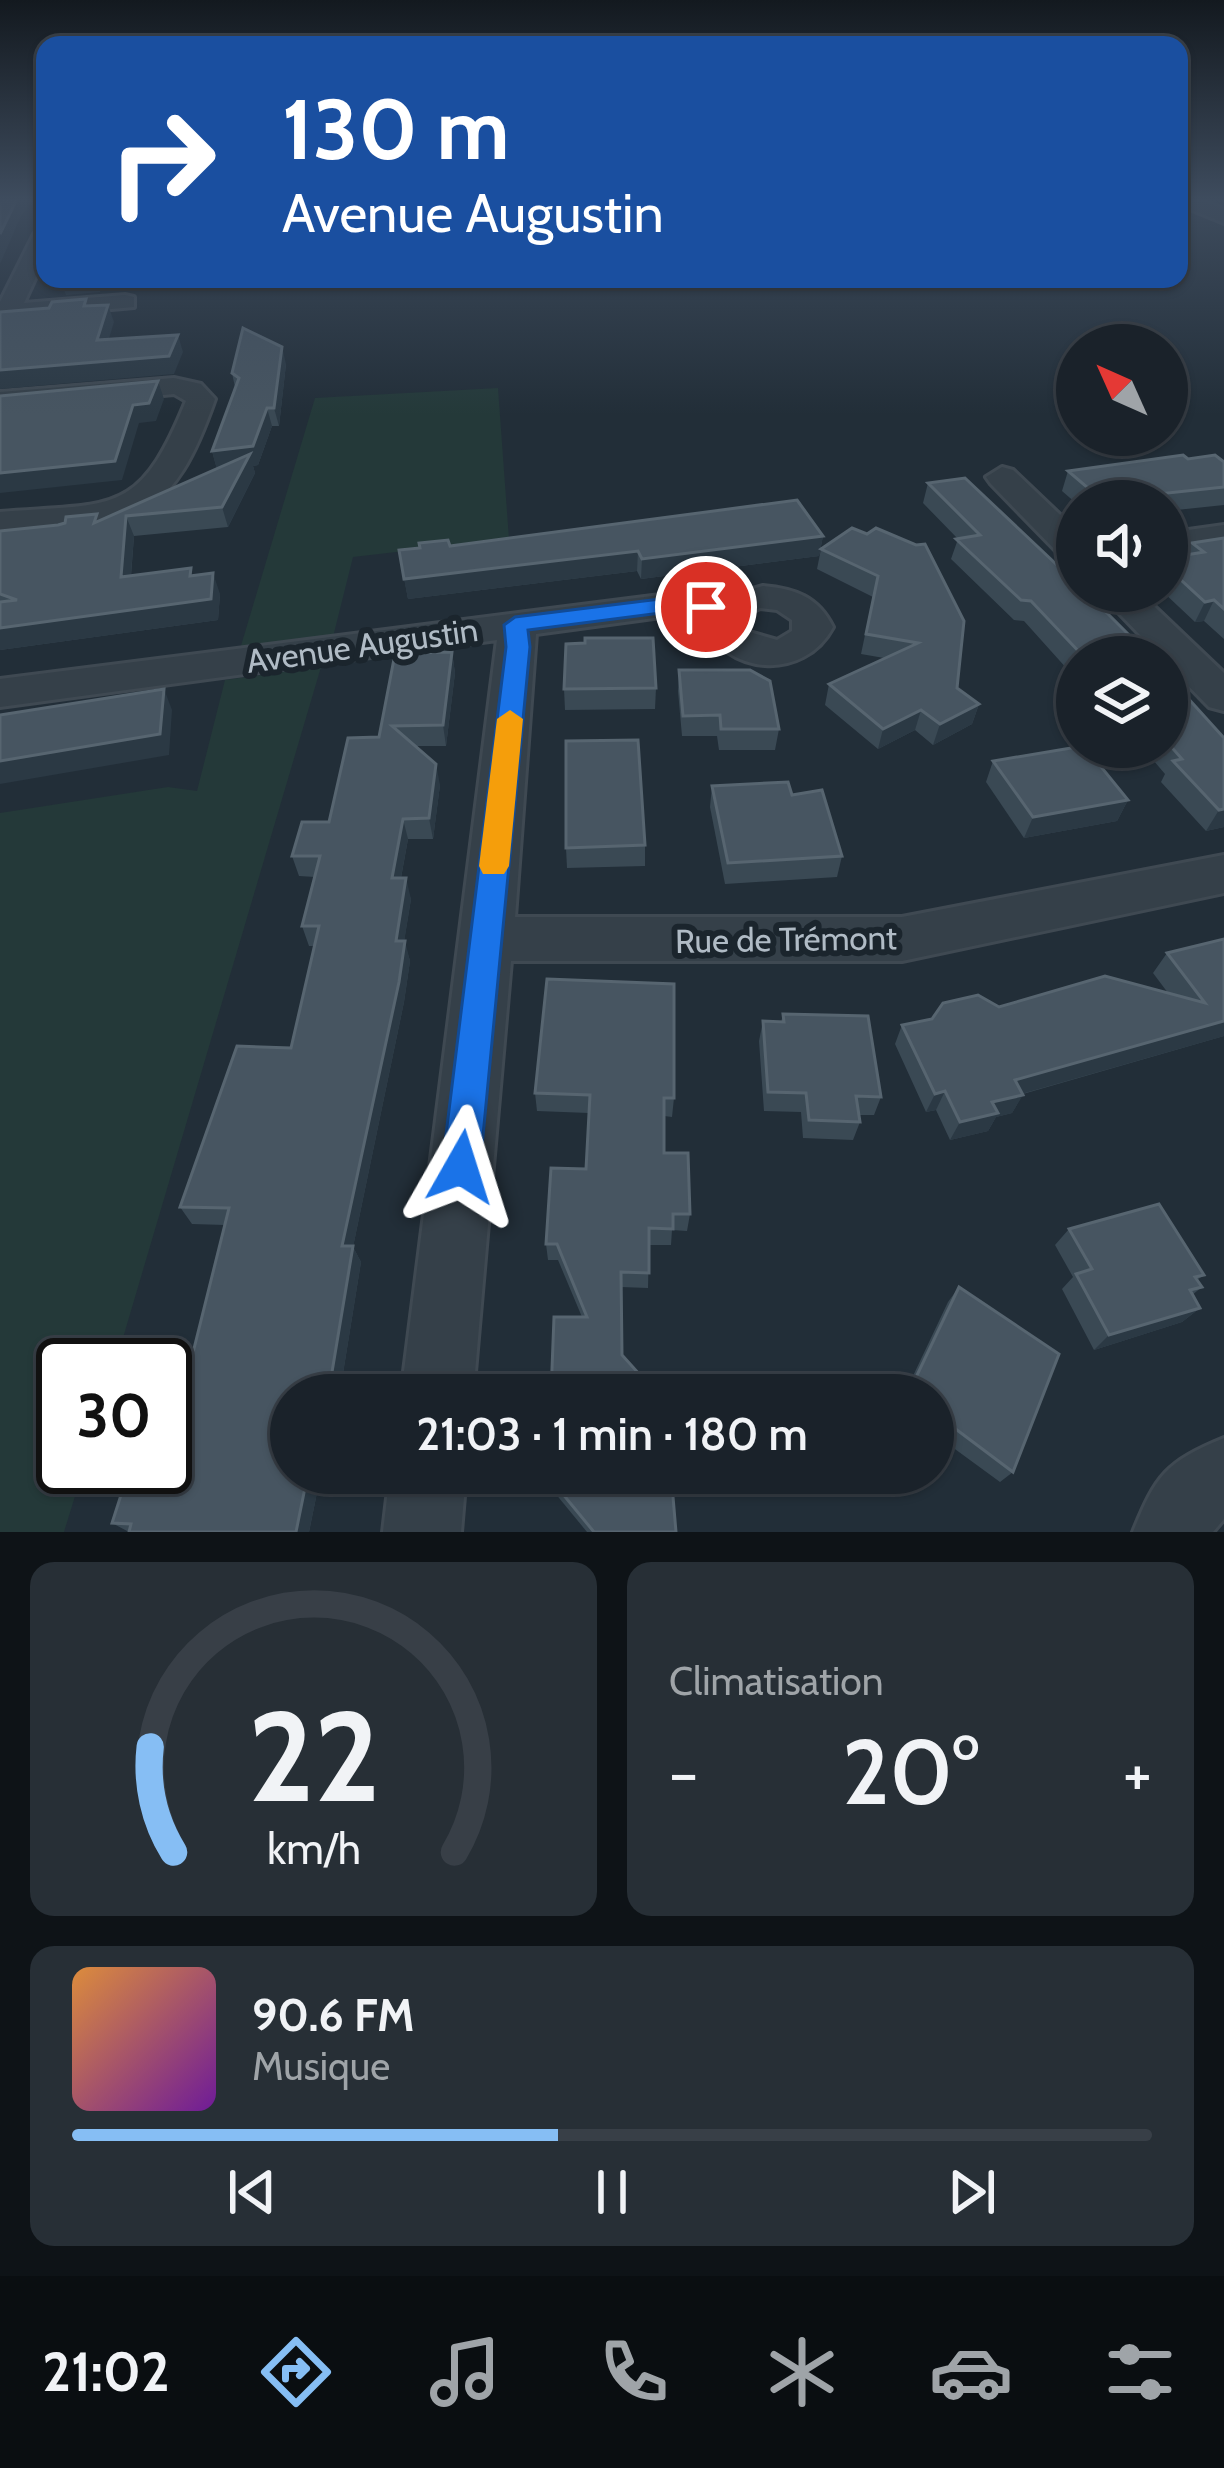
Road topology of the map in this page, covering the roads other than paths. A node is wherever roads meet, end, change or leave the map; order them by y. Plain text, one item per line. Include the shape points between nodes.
1 (21, 272) edge
2 (125, 302) dead end
3 (4, 311) edge
4 (0, 401) edge
5 (1002, 477) dead end
6 (0, 522) edge
7 (1056, 530) edge
8 (1224, 535) edge
9 (1188, 541) edge
10 (724, 611) dead end
11 (1138, 612) edge
12 (515, 625) junction
13 (0, 694) edge
14 (1224, 698) edge
15 (1224, 874) edge
16 (486, 939) junction
17 (439, 1374) edge
18 (1224, 1476) edge
19 (426, 1494) edge
20 (422, 1532) edge
21 (1172, 1532) edge

1 - 3 street
2 - 3 street
4 - 6 street via 174,386 201,399 160,483 146,495 108,510
5 - 7 street
8 - 9 street
10 - 12 street, Avenue Augustin via 676,604
11 - 14 street
12 - 13 street, Avenue Augustin
12 - 16 street
15 - 16 street, Rue de Trémont via 902,939
16 - 17 street
18 - 21 street via 1199,1486
19 - 20 street

